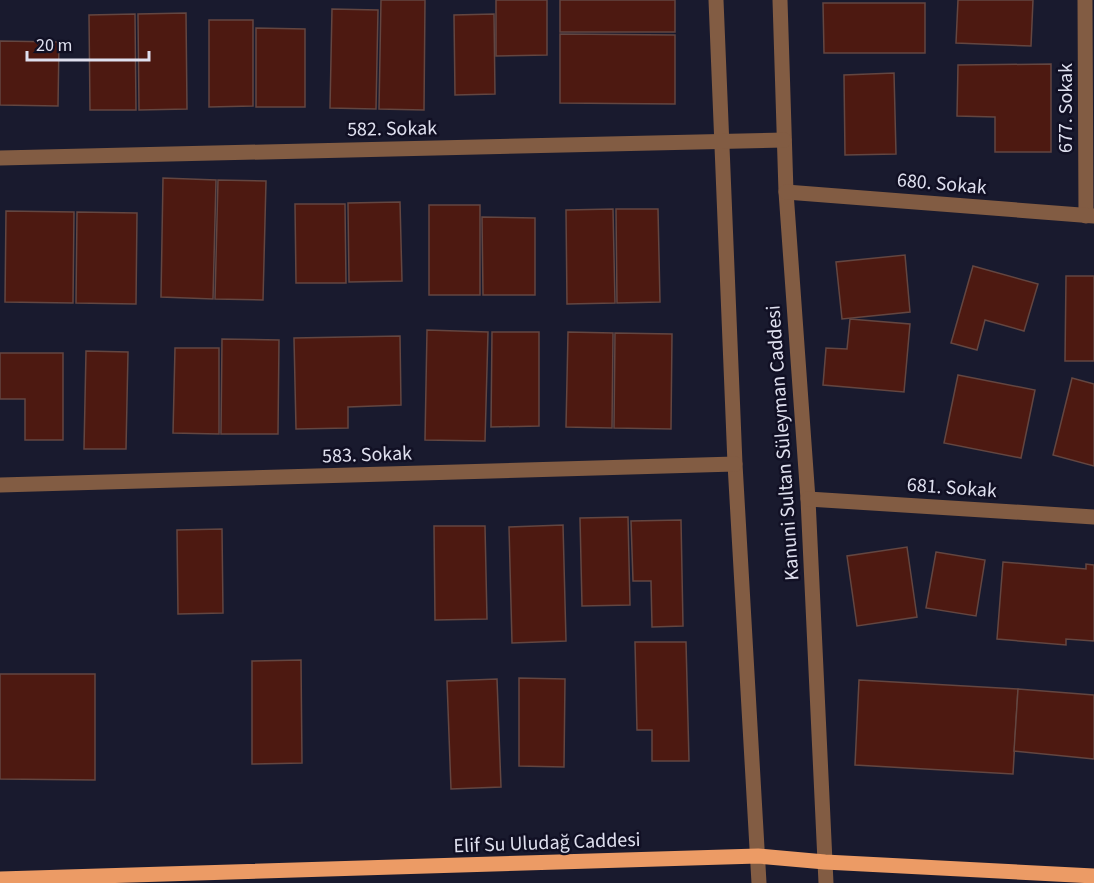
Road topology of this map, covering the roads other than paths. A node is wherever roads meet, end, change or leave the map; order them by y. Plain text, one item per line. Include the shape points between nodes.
1 (716, 0) edge
2 (780, 0) edge
3 (1085, 0) edge
4 (784, 140) junction
5 (720, 142) junction
6 (0, 158) edge
7 (786, 192) junction
8 (1090, 216) edge
9 (735, 464) junction
10 (0, 485) edge
11 (808, 499) junction
12 (1094, 517) edge
13 (758, 856) junction
14 (825, 862) junction
15 (1094, 876) edge
16 (0, 879) edge
17 (759, 883) edge
18 (826, 883) edge

1 - 5 street
2 - 4 street, Kanuni Sultan Süleyman Caddesi
3 - 8 street, 677. Sokak
4 - 5 street, 582. Sokak
4 - 7 street, Kanuni Sultan Süleyman Caddesi
5 - 6 street, 582. Sokak
5 - 9 street
7 - 8 street, 680. Sokak
7 - 11 street, Kanuni Sultan Süleyman Caddesi
9 - 10 street, 583. Sokak
9 - 13 street
11 - 12 street, 681. Sokak
11 - 14 street, Kanuni Sultan Süleyman Caddesi
13 - 14 main road, Elif Su Uludağ Caddesi
13 - 16 main road, Elif Su Uludağ Caddesi
13 - 17 street
14 - 15 main road, Elif Su Uludağ Caddesi
14 - 18 street, Kanuni Sultan Süleyman Caddesi

